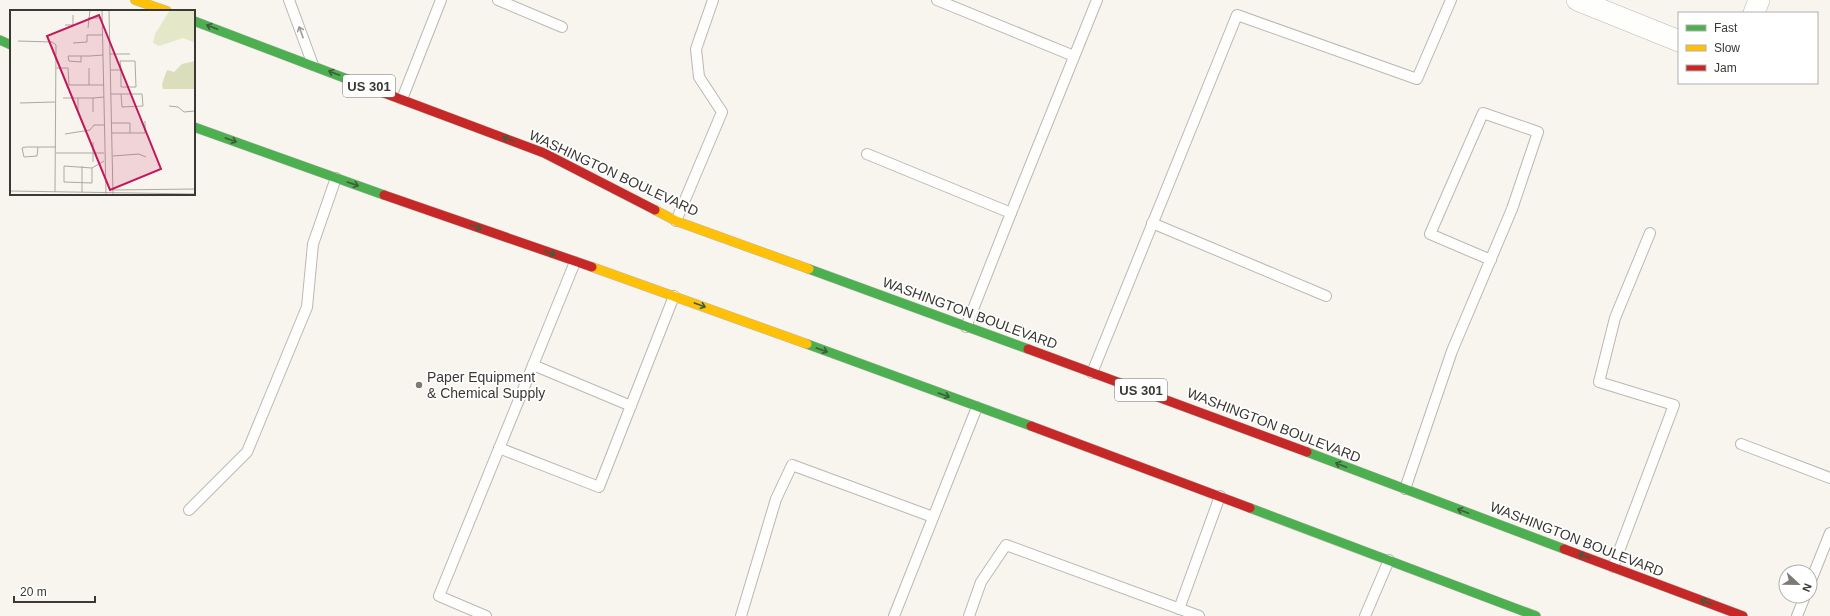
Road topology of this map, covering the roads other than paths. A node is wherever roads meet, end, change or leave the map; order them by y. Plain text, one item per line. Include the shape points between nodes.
1 (135, 0) edge
2 (289, 0) edge
3 (441, 0) edge
4 (498, 0) edge
5 (713, 0) edge
6 (937, 0) edge
7 (1097, 0) edge
8 (1451, 0) edge
9 (1577, 0) edge
10 (1759, 0) edge
11 (164, 10) edge
12 (1754, 12) edge
13 (195, 20) edge
14 (562, 26) dead end
15 (0, 40) edge
16 (1678, 42) edge
17 (10, 45) edge
18 (1074, 56) junction
19 (312, 65) junction
20 (402, 99) junction
21 (195, 127) edge
22 (867, 154) dead end
23 (336, 178) junction
24 (1011, 213) junction
25 (676, 221) junction
26 (1152, 223) junction
27 (1650, 233) dead end
28 (1491, 260) junction
29 (575, 262) junction
30 (674, 296) junction
31 (1326, 296) dead end
32 (966, 327) junction
33 (533, 365) junction
34 (1092, 373) junction
35 (631, 406) junction
36 (977, 407) junction
37 (1741, 444) dead end
38 (499, 448) junction
39 (1830, 478) edge
40 (1405, 489) junction
41 (1220, 496) junction
42 (189, 510) dead end
43 (934, 517) junction
44 (1830, 533) edge
45 (1389, 560) junction
46 (1818, 564) edge
47 (1613, 567) junction
48 (1802, 604) edge
49 (1179, 608) junction
50 (486, 616) edge
51 (741, 616) edge
52 (894, 616) edge
53 (969, 616) edge
54 (1199, 616) edge
55 (1365, 616) edge
56 (1536, 616) edge
57 (1743, 616) edge
58 (1797, 616) edge

1 - 11 main road
19 -> 2 lane
3 - 20 lane
4 - 14 lane
5 - 25 lane via 696,49 699,77 722,112
6 - 18 lane
7 - 18 lane
8 - 26 lane via 1417,79 1237,15
9 - 16 street
10 - 12 street
19 -> 13 main road, WASHINGTON BOULEVARD / US 301
15 - 17 main road
18 - 24 lane
20 -> 19 main road, WASHINGTON BOULEVARD / US 301
25 -> 20 main road, WASHINGTON BOULEVARD / US 301 via 544,154
21 -> 23 main road
22 - 24 lane
23 -> 29 main road
23 - 42 lane via 313,244 306,307 247,452
24 - 32 lane
25 - 32 main road, WASHINGTON BOULEVARD / US 301
26 - 31 lane
26 - 34 lane
27 - 47 lane via 1615,318 1599,382 1674,405
28 - 28 lane via 1512,209 1538,132 1484,113 1430,234
28 - 40 lane via 1452,351
29 - 30 main road
29 - 33 lane
30 - 35 lane
30 -> 36 main road
32 - 34 main road, WASHINGTON BOULEVARD / US 301
33 - 35 lane
33 - 38 lane
40 -> 34 main road, WASHINGTON BOULEVARD / US 301
35 - 38 lane via 599,487
36 - 41 main road
36 - 43 lane
37 - 39 lane
38 - 50 lane via 438,596
47 -> 40 main road, WASHINGTON BOULEVARD / US 301
41 - 45 main road
41 - 49 lane
43 - 51 lane via 792,465 776,500
43 - 52 lane
44 - 46 lane
45 - 55 lane
45 - 56 main road
57 -> 47 main road, WASHINGTON BOULEVARD / US 301
48 - 58 lane
49 - 53 lane via 1006,545 981,582
49 - 54 lane

